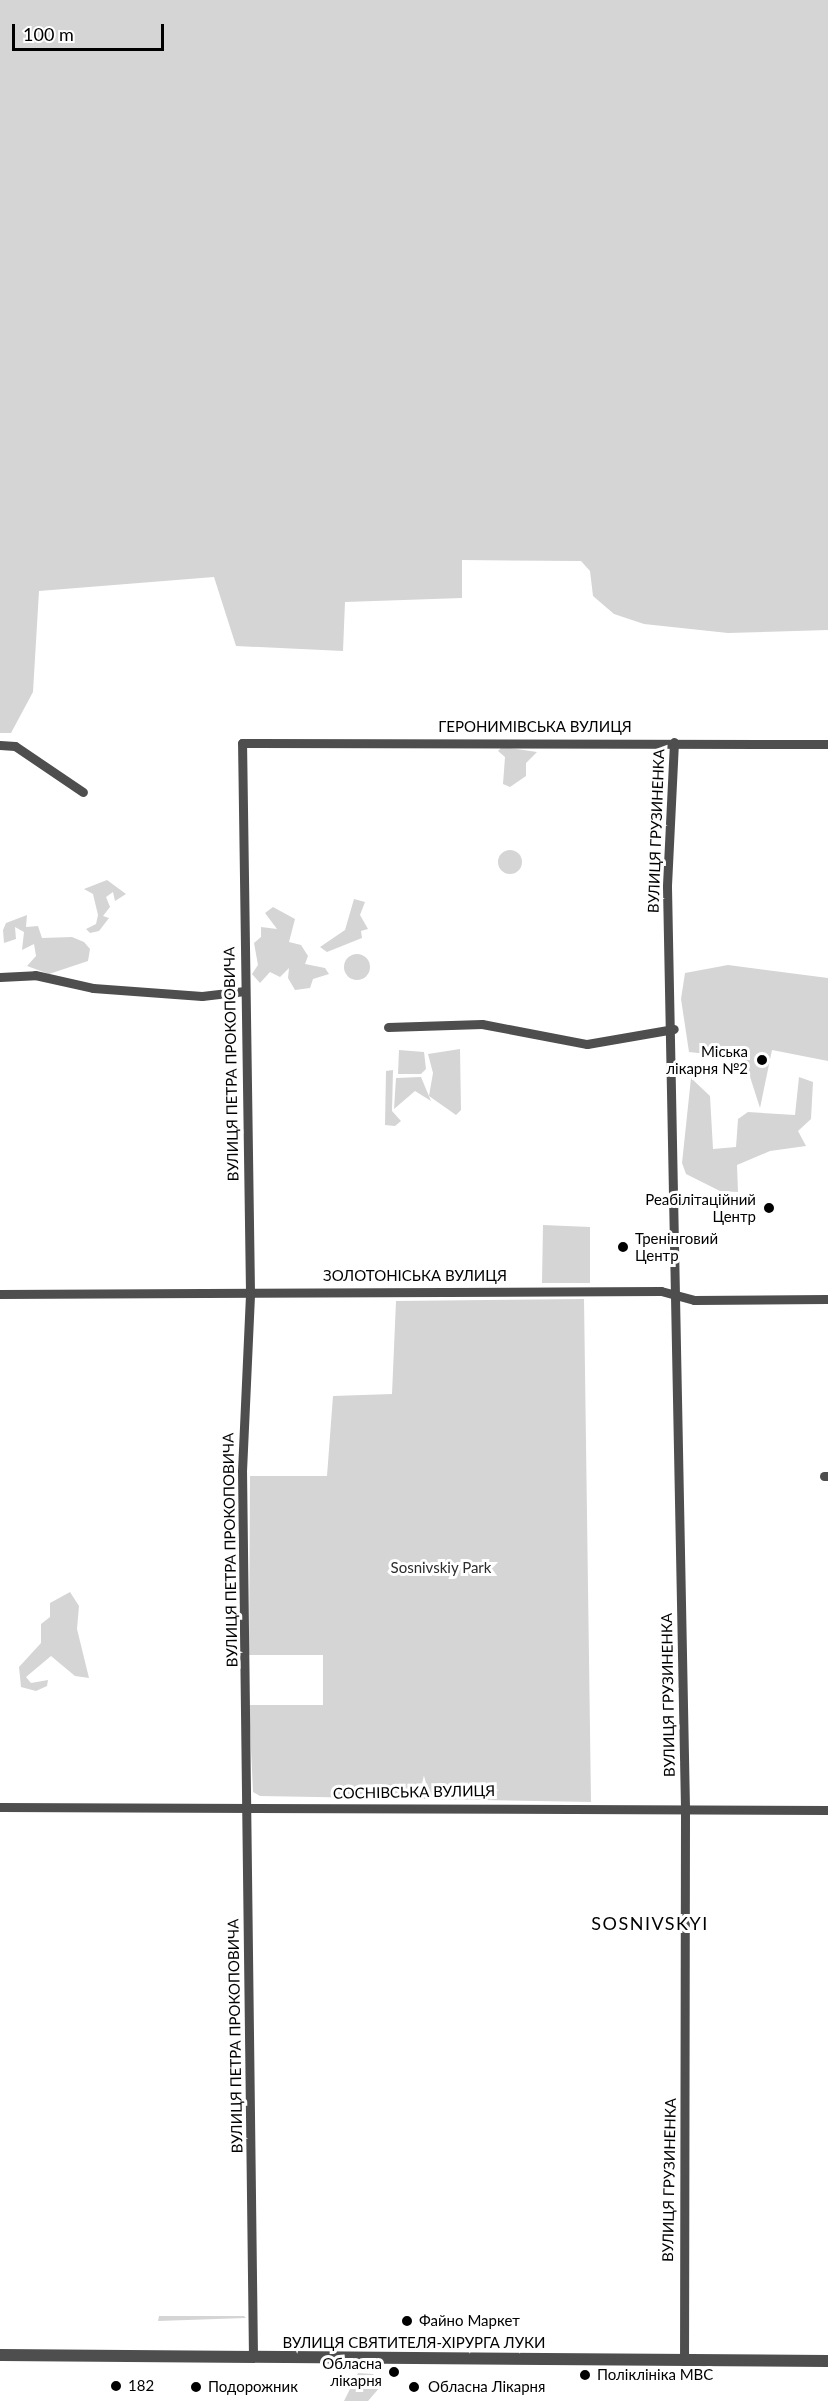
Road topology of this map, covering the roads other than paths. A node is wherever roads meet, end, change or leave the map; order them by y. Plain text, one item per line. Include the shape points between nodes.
1 (674, 742) junction
2 (242, 743) joint
3 (828, 744) edge
4 (0, 745) edge
5 (83, 792) dead end
6 (0, 977) edge
7 (245, 991) junction
8 (388, 1028) dead end
9 (674, 1029) junction
10 (250, 1292) junction
11 (0, 1294) edge
12 (678, 1295) junction
13 (828, 1299) edge
14 (0, 1807) edge
15 (246, 1809) junction
16 (685, 1810) junction
17 (828, 1810) edge
18 (0, 2355) edge
19 (253, 2357) junction
20 (684, 2361) junction
21 (828, 2361) edge

1 - 2 street, ГЕРОНИМІВСЬКА ВУЛИЦЯ
1 - 3 street, ГЕРОНИМІВСЬКА ВУЛИЦЯ
1 - 9 street, ВУЛИЦЯ ГРУЗИНЕНКА via 667,887
2 - 7 street, ВУЛИЦЯ ПЕТРА ПРОКОПОВИЧА
4 - 5 street via 15,746
6 - 7 street via 35,975 93,988 202,996
7 - 10 street, ВУЛИЦЯ ПЕТРА ПРОКОПОВИЧА
8 - 9 street via 482,1024 587,1044
9 - 12 street, ВУЛИЦЯ ГРУЗИНЕНКА
10 - 11 street, ЗОЛОТОНІСЬКА ВУЛИЦЯ
10 - 12 street, ЗОЛОТОНІСЬКА ВУЛИЦЯ
10 - 15 street, ВУЛИЦЯ ПЕТРА ПРОКОПОВИЧА via 242,1471
12 - 13 street, ЗОЛОТОНІСЬКА ВУЛИЦЯ via 728,1301
12 - 16 street, ВУЛИЦЯ ГРУЗИНЕНКА
14 - 15 street, СОСНІВСЬКА ВУЛИЦЯ
15 - 16 street, СОСНІВСЬКА ВУЛИЦЯ
15 - 19 street, ВУЛИЦЯ ПЕТРА ПРОКОПОВИЧА
16 - 17 street, СОСНІВСЬКА ВУЛИЦЯ
16 - 20 street, ВУЛИЦЯ ГРУЗИНЕНКА
18 - 19 street, ВУЛИЦЯ СВЯТИТЕЛЯ-ХІРУРГА ЛУКИ
19 - 20 street, ВУЛИЦЯ СВЯТИТЕЛЯ-ХІРУРГА ЛУКИ
20 - 21 street, ВУЛИЦЯ СВЯТИТЕЛЯ-ХІРУРГА ЛУКИ

